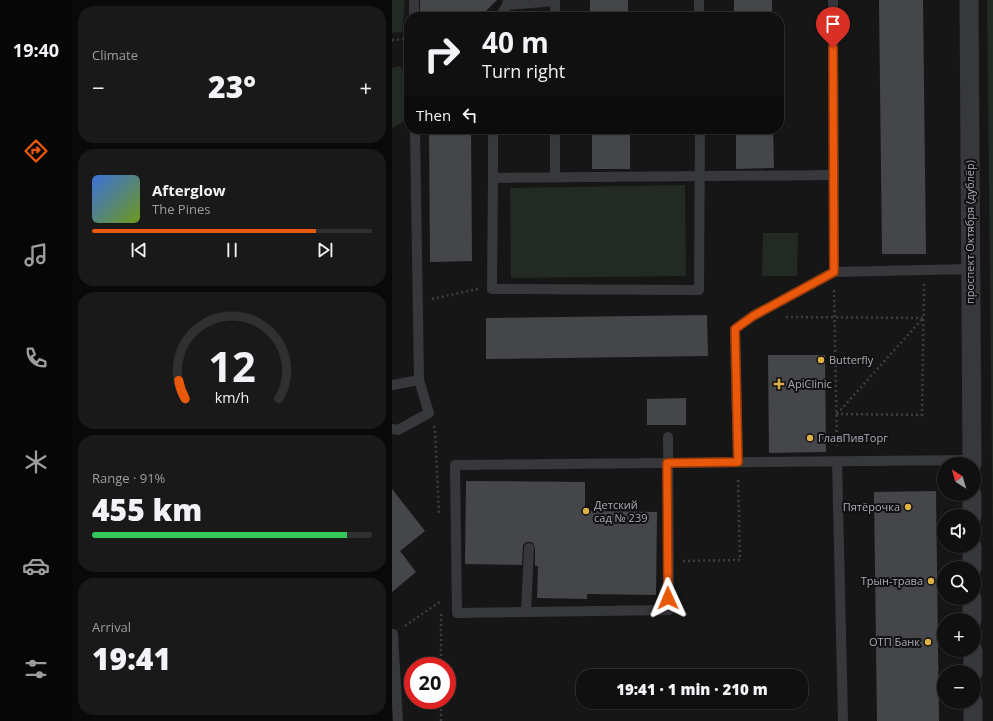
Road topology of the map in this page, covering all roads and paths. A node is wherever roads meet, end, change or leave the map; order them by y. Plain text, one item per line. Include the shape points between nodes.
1 (414, 0) edge
2 (699, 0) edge
3 (833, 0) edge
4 (969, 0) edge
5 (555, 1) edge
6 (508, 2) edge
7 (414, 12) edge
8 (503, 12) edge
9 (555, 12) edge
10 (699, 12) edge
11 (404, 39) edge
12 (392, 40) edge
13 (415, 134) edge
14 (493, 134) edge
15 (555, 134) edge
16 (700, 134) edge
17 (834, 175) junction
18 (700, 176) junction
19 (555, 177) junction
20 (493, 178) junction
21 (970, 269) junction
22 (924, 270) junction
23 (834, 272) junction
24 (475, 290) dead end
25 (437, 298) dead end
26 (753, 316) junction
27 (835, 317) junction
28 (923, 318) junction
29 (419, 380) junction
30 (392, 384) edge
31 (429, 413) junction
32 (836, 414) junction
33 (392, 429) edge
34 (668, 438) dead end
35 (972, 457) edge
36 (837, 461) junction
37 (738, 462) junction
38 (937, 462) edge
39 (667, 463) junction
40 (439, 517) dead end
41 (528, 548) dead end
42 (668, 561) junction
43 (526, 612) junction
44 (393, 635) edge
45 (440, 657) edge
46 (440, 709) edge
47 (973, 709) edge
48 (398, 721) edge
49 (440, 721) edge
50 (843, 721) edge
51 (973, 721) edge

1 - 7 lane
2 - 10 lane
3 - 17 lane
4 - 21 street, проспект Октября (дублёр)
5 - 6 lane
5 - 9 lane
6 - 8 lane
11 - 12 path
13 - 29 lane
14 - 20 lane
15 - 19 lane
16 - 18 lane
17 - 18 lane
17 - 23 lane
18 - 19 lane
18 - 20 lane via 699,290 492,289
19 - 20 lane
21 - 22 lane
21 - 35 street, проспект Октября (дублёр)
22 - 23 lane
22 - 28 path
23 - 26 lane
23 - 27 path
24 - 25 path
26 - 27 path
26 - 37 lane via 735,329
27 - 28 path
27 - 32 path
28 - 32 path
28 - 32 path via 922,414
29 - 30 lane
29 - 31 lane
31 - 33 lane via 398,430
31 - 40 path via 435,429
32 - 36 path
34 - 39 lane
36 - 37 lane
36 - 38 lane
36 - 50 lane
37 - 39 lane
37 - 42 path via 740,560
39 - 42 lane
39 - 43 lane via 455,465 457,613
41 - 43 lane
42 - 43 lane via 669,610
44 - 45 path via 441,601
44 - 48 lane
46 - 49 path
47 - 51 street

